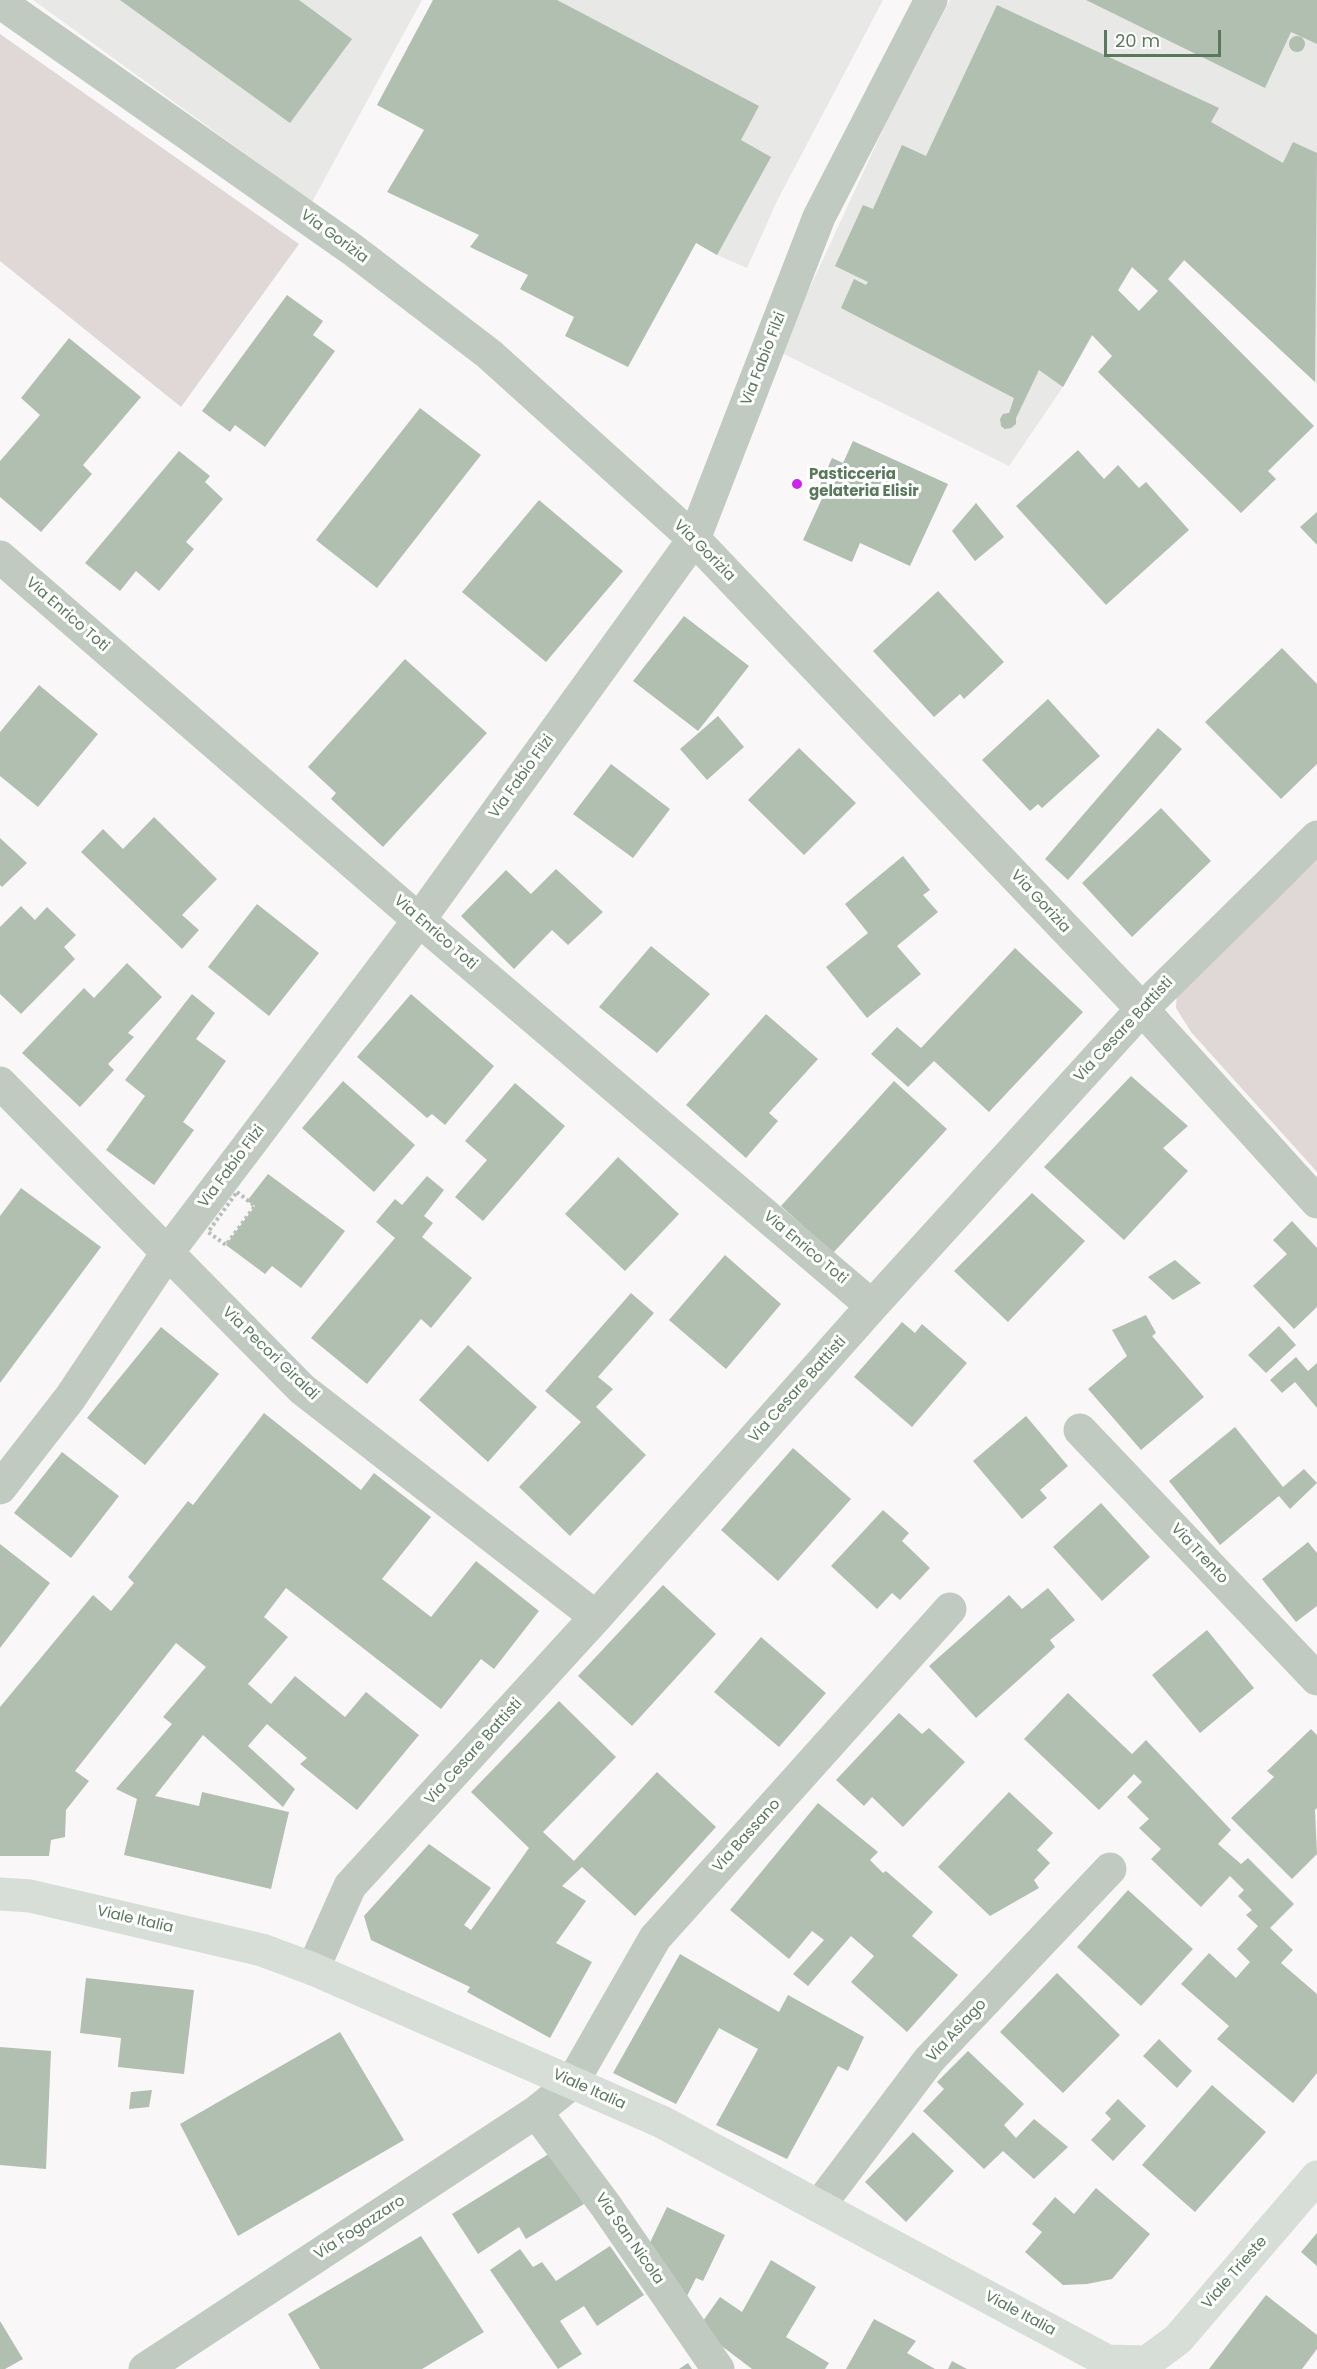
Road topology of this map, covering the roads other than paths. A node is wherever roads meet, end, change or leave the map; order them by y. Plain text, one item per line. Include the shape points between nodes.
1 (932, 0) edge
2 (0, 2) edge
3 (694, 539) junction
4 (0, 558) edge
5 (1317, 837) edge
6 (419, 920) junction
7 (1142, 1009) junction
8 (0, 1083) edge
9 (1317, 1202) edge
10 (168, 1252) junction
11 (872, 1306) junction
12 (1080, 1430) dead end
13 (0, 1488) edge
14 (950, 1609) dead end
15 (596, 1617) junction
16 (1317, 1679) edge
17 (1110, 1869) dead end
18 (0, 1894) edge
19 (313, 1969) junction
20 (572, 2083) junction
21 (536, 2112) junction
22 (1317, 2177) edge
23 (819, 2206) junction
24 (1145, 2366) edge
25 (145, 2369) edge
26 (718, 2369) edge

1 - 3 street, Via Fabio Filzi via 819,218
2 - 3 street, Via Gorizia via 353,250 489,354
3 - 6 street, Via Fabio Filzi
3 - 7 street, Via Gorizia
4 - 6 street, Via Enrico Toti
5 - 7 street, Via Cesare Battisti
6 - 10 street, Via Fabio Filzi
6 - 11 street, Via Enrico Toti
7 - 9 street, Via Gorizia
7 - 11 street, Via Cesare Battisti
8 - 10 street, Via Pecori Giraldi
10 - 13 street, Via Fabio Filzi via 70,1398
10 - 15 street, Via Pecori Giraldi via 302,1389
11 - 15 street, Via Cesare Battisti
12 - 16 street, Via Trento
14 - 20 street, Via Bassano via 655,1938
15 - 19 street, Via Cesare Battisti via 350,1886
17 - 23 street, Via Asiago via 929,2060
18 - 19 main road, Viale Italia via 30,1896 262,1950
19 - 20 main road, Viale Italia
20 - 21 street, Via Fogazzaro
20 - 23 main road, Viale Italia via 662,2122
21 - 25 street, Via Fogazzaro
21 - 26 street, Via San Nicola
22 - 24 main road, Viale Trieste via 1178,2339
23 - 24 main road, Viale Italia via 1107,2361

